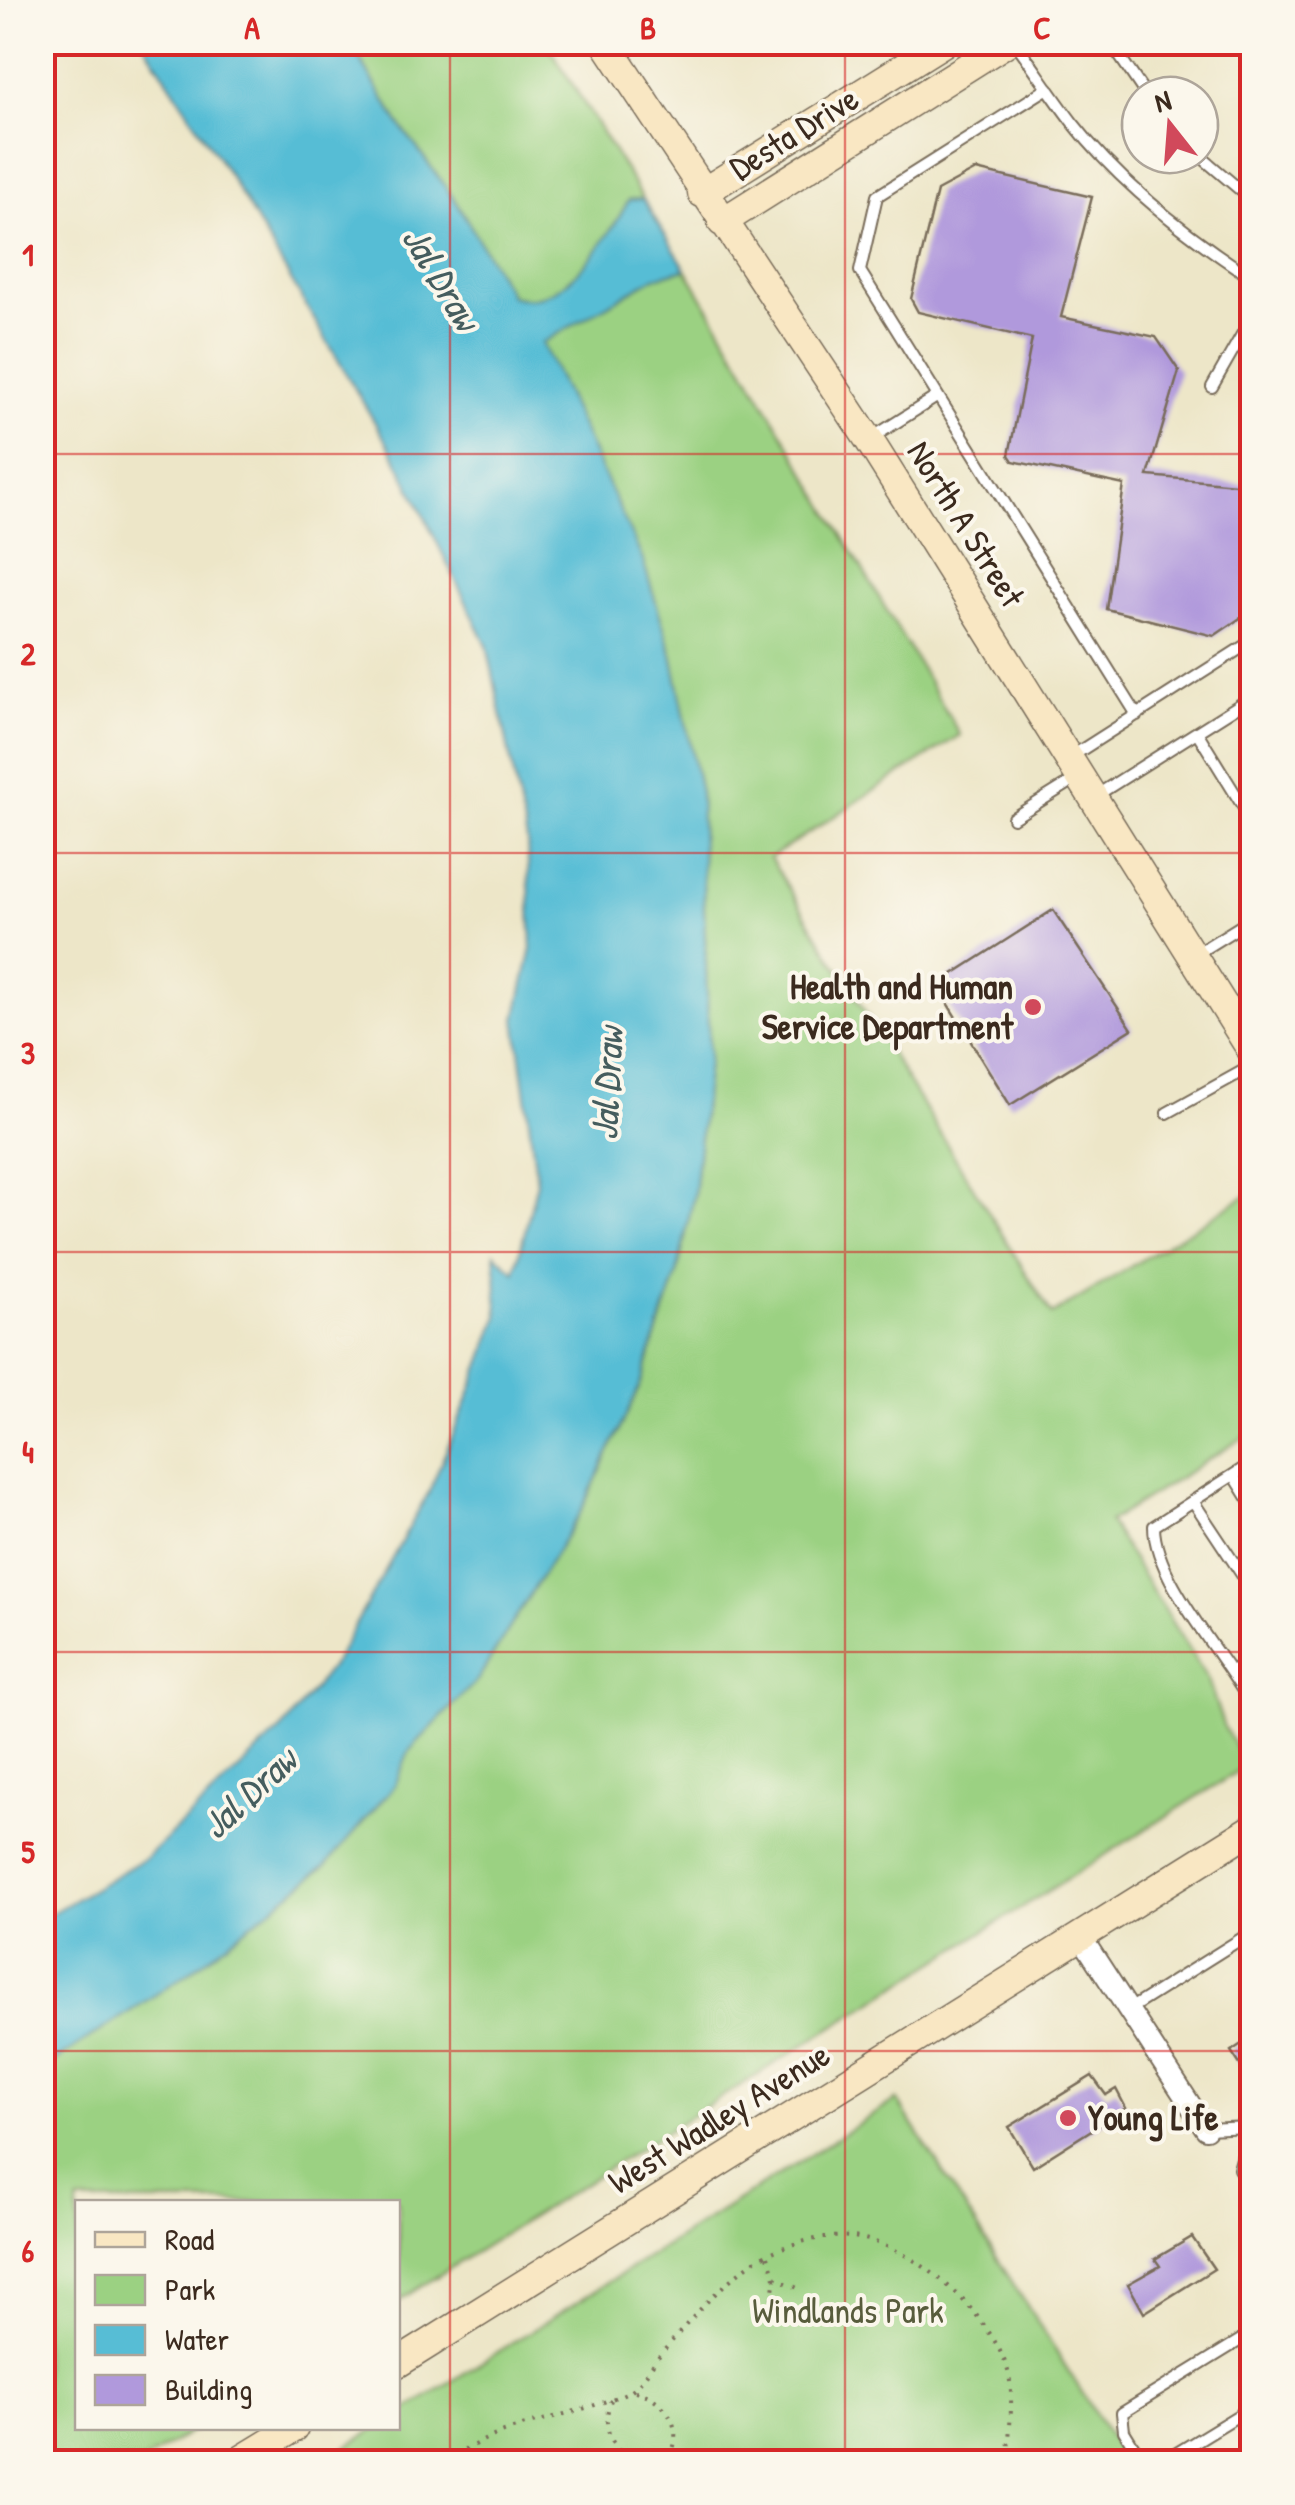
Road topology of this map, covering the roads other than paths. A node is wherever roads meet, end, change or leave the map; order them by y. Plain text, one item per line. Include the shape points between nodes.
1 (605, 42) edge
2 (944, 42) edge
3 (1007, 42) edge
4 (1015, 42) edge
5 (1110, 42) edge
6 (1132, 75) edge
7 (1048, 88) junction
8 (1220, 173) edge
9 (702, 192) junction
10 (1252, 200) edge
11 (722, 222) junction
12 (1252, 278) edge
13 (1252, 318) edge
14 (1212, 387) dead end
15 (938, 396) junction
16 (869, 440) junction
17 (1252, 641) edge
18 (1252, 697) edge
19 (1136, 715) junction
20 (1197, 732) junction
21 (1080, 777) junction
22 (1013, 818) dead end
23 (1252, 821) edge
24 (1252, 918) edge
25 (1193, 956) junction
26 (1252, 1051) edge
27 (1252, 1066) edge
28 (1167, 1113) dead end
29 (1252, 1462) edge
30 (1234, 1475) junction
31 (1193, 1501) junction
32 (1252, 1504) edge
33 (1252, 1590) edge
34 (1252, 1658) edge
35 (1232, 1671) junction
36 (1252, 1706) edge
37 (1250, 1834) edge
38 (1252, 1932) edge
39 (1081, 1937) junction
40 (1128, 2010) junction
41 (1250, 2124) edge
42 (1206, 2129) joint
43 (1252, 2190) edge
44 (1252, 2333) edge
45 (400, 2362) edge
46 (1252, 2407) edge
47 (291, 2430) edge
48 (238, 2462) edge
49 (1144, 2462) edge
50 (1162, 2462) edge

1 - 9 main road, North A Street
2 - 9 main road, Desta Drive
3 - 11 main road, Desta Drive
4 - 7 lane
5 - 6 lane
7 - 12 lane via 1140,192
7 - 15 lane via 877,196 860,271
8 - 10 lane
9 - 11 main road, North A Street
11 - 16 main road, North A Street
13 - 14 lane
15 - 16 lane
15 - 19 lane
16 - 21 main road, North A Street
17 - 19 lane
18 - 20 lane
19 - 21 lane
20 - 21 lane
20 - 23 lane
21 - 22 lane
21 - 25 main road, North A Street
24 - 25 lane
25 - 26 main road, North A Street
27 - 28 lane
29 - 30 lane
30 - 31 lane
30 - 32 lane
31 - 33 lane
31 - 35 lane via 1154,1526 1154,1543
34 - 35 lane
35 - 36 lane
37 - 39 main road, West Wadley Avenue
38 - 40 lane
39 - 40 street
39 - 45 main road, West Wadley Avenue
40 - 42 street
41 - 42 lane
41 - 43 lane via 1239,2168
44 - 49 lane via 1122,2413 1124,2430
46 - 50 lane
47 - 48 main road

